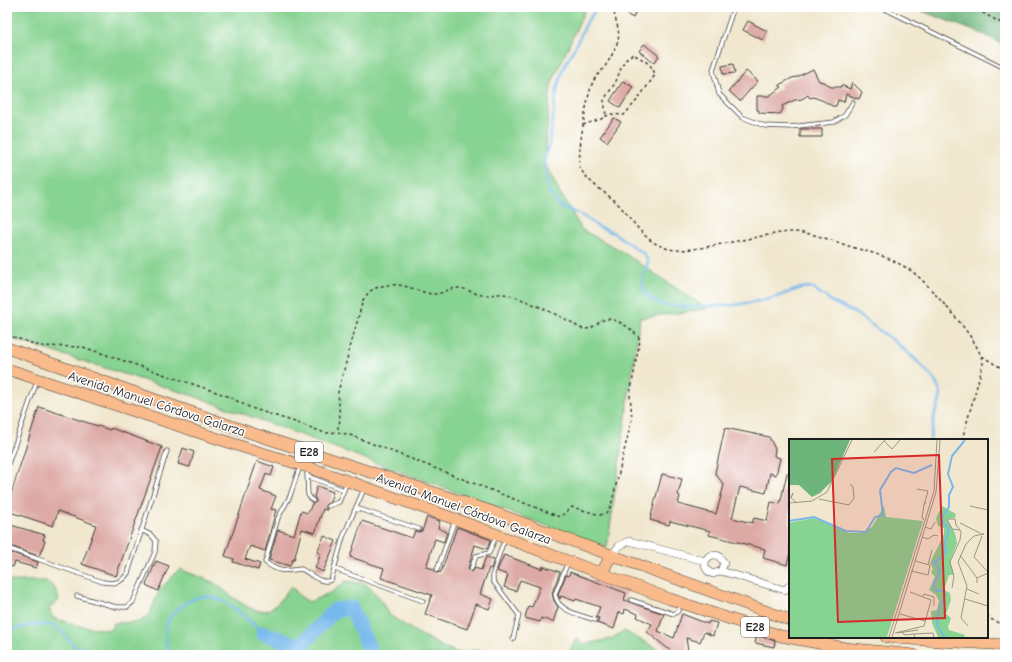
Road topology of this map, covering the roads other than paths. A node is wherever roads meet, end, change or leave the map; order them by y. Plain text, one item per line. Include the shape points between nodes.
1 (734, 7) edge
2 (881, 7) edge
3 (1005, 68) edge
4 (853, 102) dead end
5 (7, 348) edge
6 (7, 369) edge
7 (38, 379) junction
8 (149, 397) junction
9 (144, 414) junction
10 (254, 434) junction
11 (249, 449) junction
12 (167, 450) dead end
13 (7, 467) edge
14 (304, 468) junction
15 (345, 485) junction
16 (365, 486) junction
17 (313, 501) dead end
18 (328, 506) dead end
19 (356, 508) junction
20 (455, 519) junction
21 (419, 529) dead end
22 (141, 530) junction
23 (501, 537) junction
24 (7, 548) edge
25 (611, 556) junction
26 (568, 561) junction
27 (705, 561) junction
28 (335, 569) junction
29 (471, 569) dead end
30 (437, 570) dead end
31 (721, 571) junction
32 (601, 574) junction
33 (789, 586) edge
34 (77, 596) dead end
35 (631, 600) dead end
36 (423, 601) dead end
37 (680, 602) junction
38 (595, 620) dead end
39 (789, 620) edge
40 (789, 637) edge
41 (793, 638) edge
42 (895, 638) edge
43 (513, 639) dead end
44 (1005, 646) edge
45 (914, 655) edge

1 - 4 lane via 713,70 719,94 742,117 765,126 790,127 834,122 845,116
2 - 3 lane
5 - 8 main road, Avenida Manuel Córdova Galarza / E28
6 - 7 main road, Avenida Manuel Córdova Galarza / E28
7 - 9 main road, Avenida Manuel Córdova Galarza / E28
7 - 13 lane
8 - 9 main road
8 - 10 main road, Avenida Manuel Córdova Galarza / E28
9 - 11 main road, Avenida Manuel Córdova Galarza / E28
10 - 11 main road
10 - 25 main road, Avenida Manuel Córdova Galarza / E28 via 487,510
11 - 14 main road, Avenida Manuel Córdova Galarza / E28
12 - 22 lane
14 - 15 main road, Avenida Manuel Córdova Galarza / E28
14 - 17 lane via 308,495
14 - 28 lane via 278,518 265,562 271,567 287,571 301,569 327,582 331,580
15 - 16 main road, Avenida Manuel Córdova Galarza / E28
15 - 18 lane via 339,502
16 - 19 lane
16 - 20 main road, Avenida Manuel Córdova Galarza / E28
19 - 21 lane
19 - 28 lane via 343,537
20 - 23 main road, Avenida Manuel Córdova Galarza / E28
20 - 30 lane
22 - 24 lane via 128,573 119,583 103,582
22 - 34 lane via 151,534 156,541 155,552 133,602 127,607 116,607
23 - 26 main road, Avenida Manuel Córdova Galarza / E28
23 - 29 lane via 489,553 476,556
23 - 43 lane via 502,546 493,581 519,615
25 - 27 street via 619,546 629,541
25 - 32 main road
25 - 39 main road, Avenida Manuel Córdova Galarza / E28
26 - 32 main road, Avenida Manuel Córdova Galarza / E28
26 - 38 lane via 555,594 556,598 566,610
27 - 31 street via 709,572
27 - 31 street via 711,555 719,556 724,563
28 - 36 lane
31 - 33 street via 785,590
32 - 37 main road, Avenida Manuel Córdova Galarza / E28
35 - 37 lane via 674,614 678,611
37 - 40 main road, Avenida Manuel Córdova Galarza / E28
41 - 45 main road, Avenida Manuel Córdova Galarza / E28 via 845,648
42 - 44 main road

